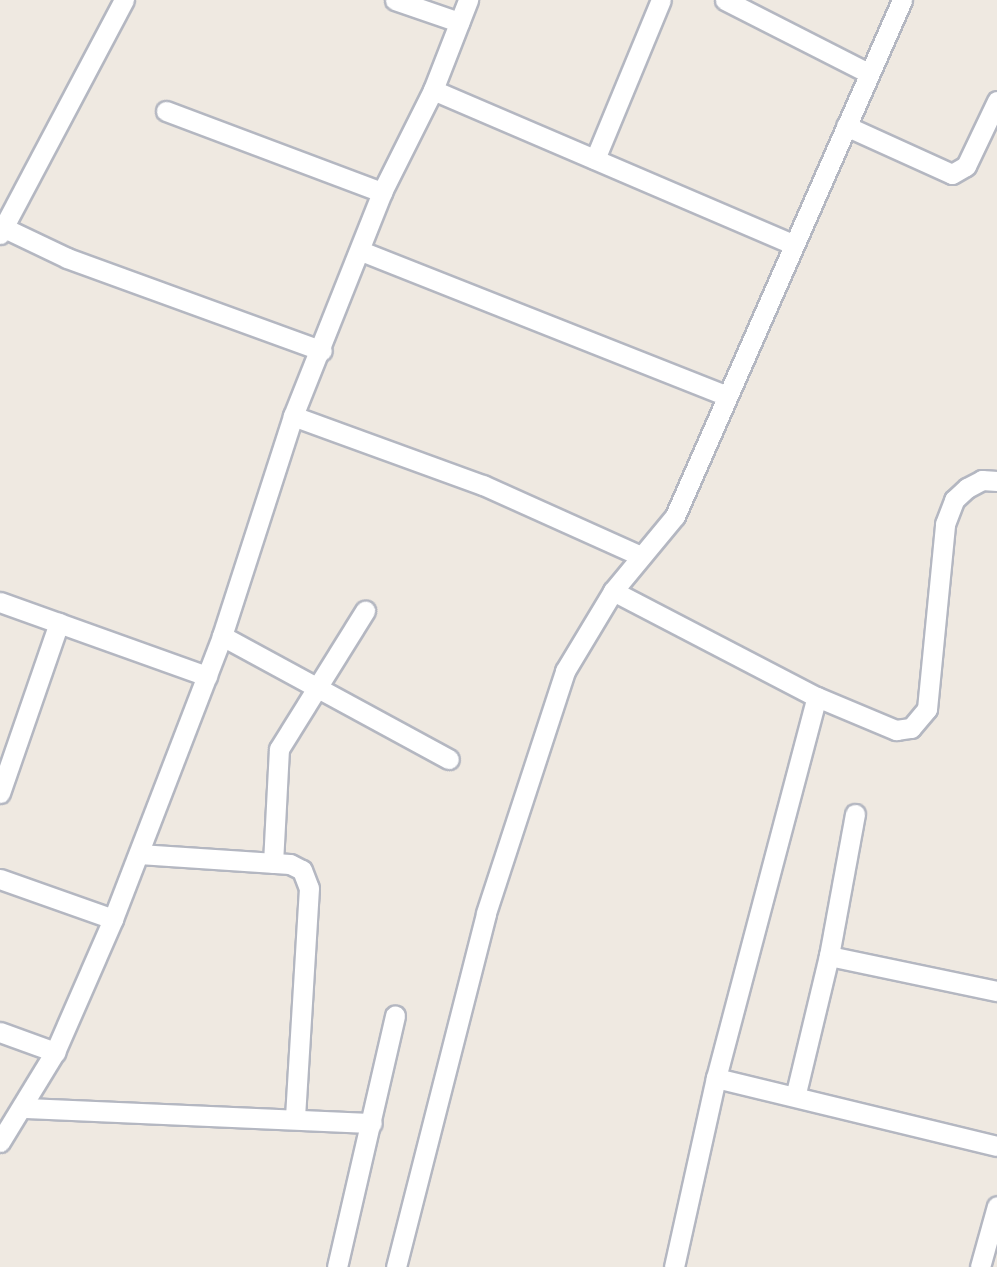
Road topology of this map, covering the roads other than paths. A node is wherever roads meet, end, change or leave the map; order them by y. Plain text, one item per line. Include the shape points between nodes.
1 (124, 0) edge
2 (395, 0) edge
3 (468, 0) edge
4 (661, 0) edge
5 (725, 0) edge
6 (902, 0) edge
7 (459, 22) junction
8 (867, 73) junction
9 (433, 90) junction
10 (997, 101) edge
11 (166, 111) dead end
12 (846, 126) junction
13 (594, 159) junction
14 (382, 192) junction
15 (1, 229) edge
16 (792, 244) junction
17 (361, 251) junction
18 (322, 351) junction
19 (725, 395) junction
20 (293, 416) junction
21 (997, 481) edge
22 (641, 556) junction
23 (613, 591) junction
24 (0, 602) edge
25 (365, 611) dead end
26 (59, 623) junction
27 (222, 636) junction
28 (207, 676) junction
29 (315, 687) junction
30 (817, 697) junction
31 (449, 759) dead end
32 (0, 793) edge
33 (855, 814) dead end
34 (138, 854) junction
35 (273, 863) junction
36 (0, 879) edge
37 (113, 919) junction
38 (829, 956) junction
39 (997, 991) edge
40 (395, 1016) dead end
41 (0, 1032) edge
42 (55, 1052) junction
43 (716, 1078) junction
44 (796, 1093) junction
45 (24, 1108) junction
46 (295, 1118) junction
47 (372, 1123) junction
48 (0, 1142) edge
49 (997, 1146) edge
50 (997, 1206) edge
51 (337, 1267) edge
52 (396, 1267) edge
53 (674, 1267) edge
54 (980, 1267) edge

1 - 15 street
2 - 7 street
3 - 7 street
4 - 13 street
5 - 8 street
6 - 8 street
7 - 9 street
8 - 12 street
9 - 13 street
9 - 14 street
10 - 12 street via 966,166 952,174
11 - 14 street
12 - 16 street
13 - 16 street
14 - 17 street
15 - 18 street
16 - 19 street
17 - 18 street
17 - 19 street
18 - 20 street
19 - 22 street via 675,516
20 - 22 street via 483,485
20 - 27 street
21 - 30 street via 982,480 967,488 954,500 946,524 927,709 920,722 896,730
22 - 23 street
23 - 30 street
23 - 52 street via 565,671 537,748 486,913
24 - 26 street
25 - 29 street
26 - 28 street
26 - 32 street
27 - 28 street
27 - 29 street
28 - 34 street
29 - 31 street
29 - 35 street via 279,749
30 - 43 street
33 - 38 street
34 - 35 street
34 - 37 street
35 - 46 street via 302,870 310,888
36 - 37 street
37 - 42 street
38 - 39 street
38 - 44 street
40 - 47 street
41 - 42 street
42 - 45 street
43 - 44 street
43 - 53 street
44 - 49 street
45 - 46 street
45 - 48 street
46 - 47 street
47 - 51 street
50 - 54 street

